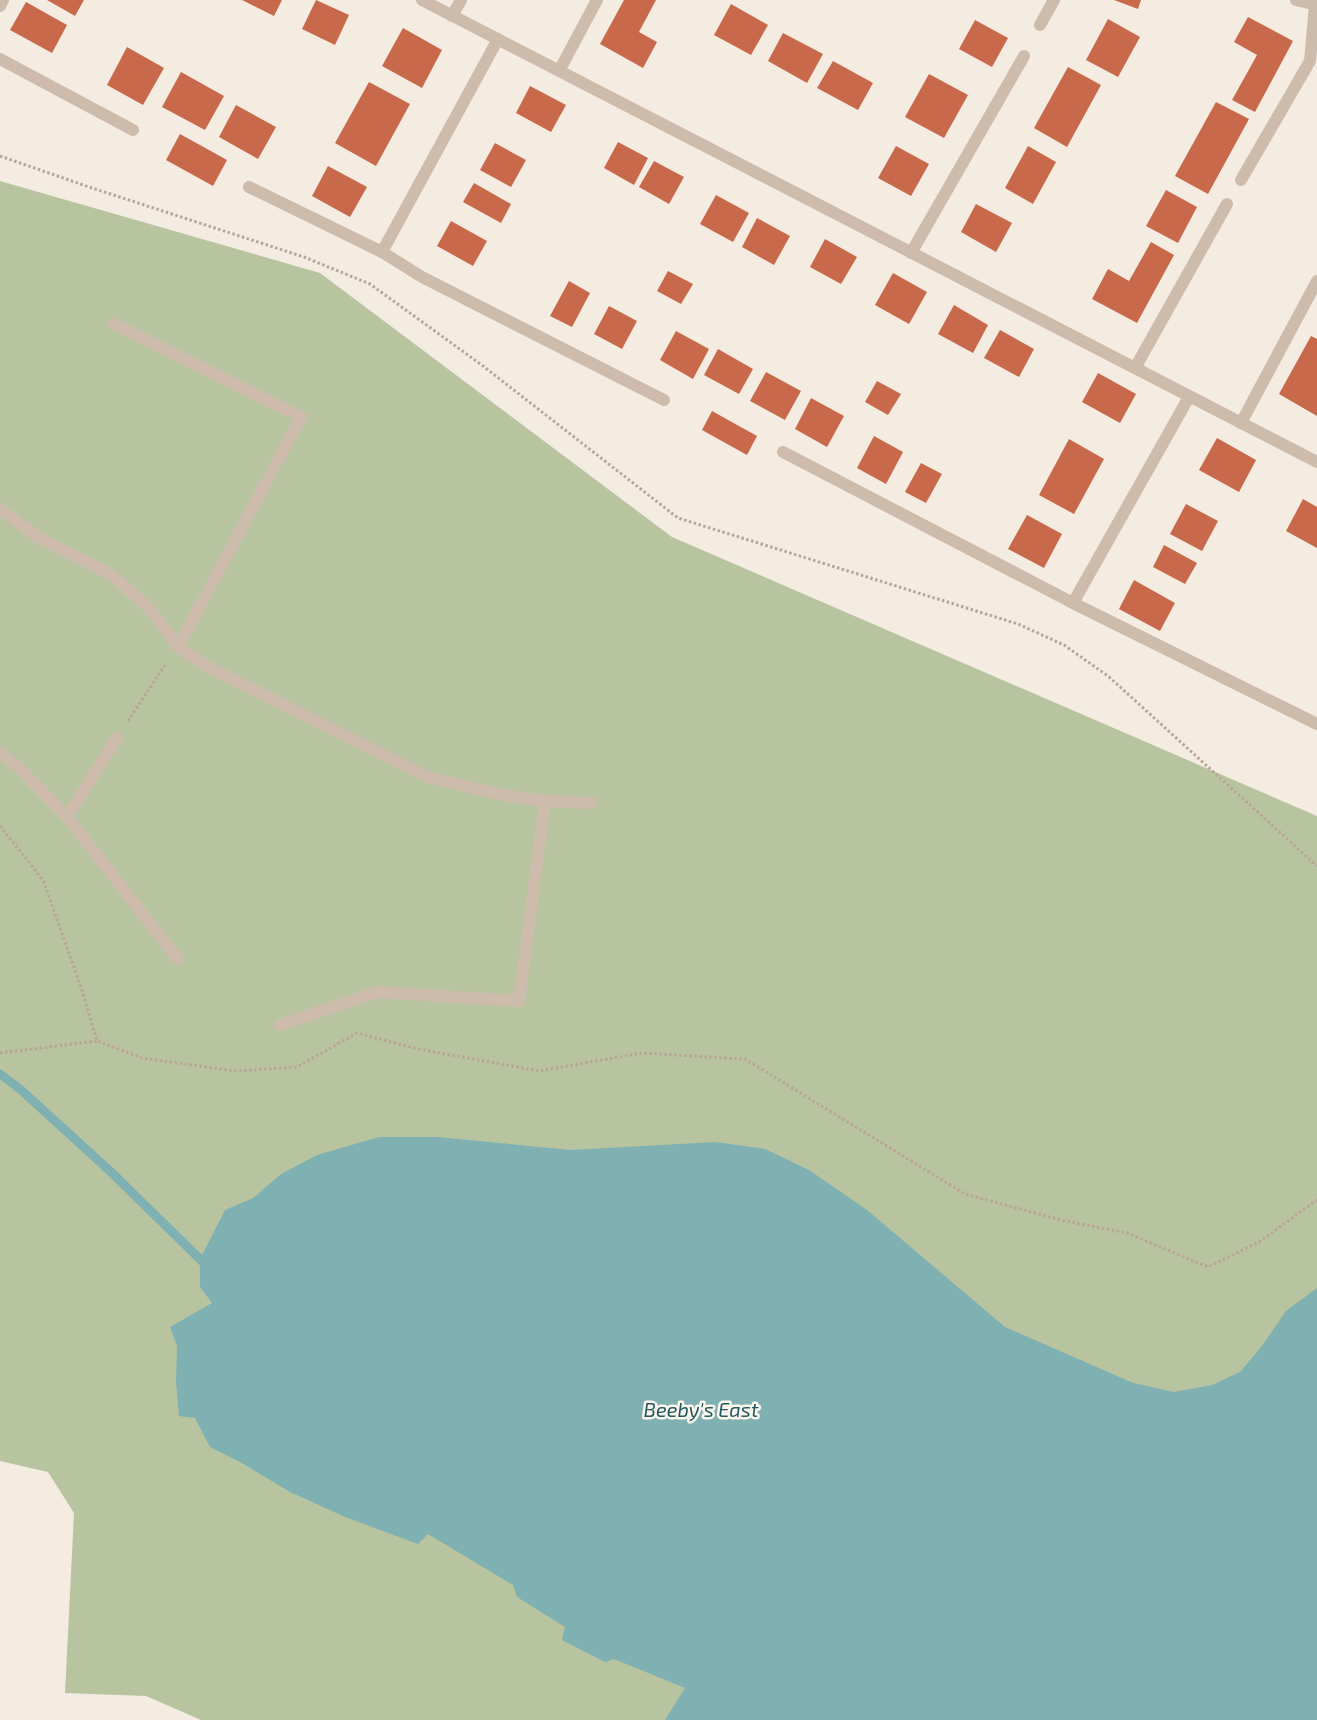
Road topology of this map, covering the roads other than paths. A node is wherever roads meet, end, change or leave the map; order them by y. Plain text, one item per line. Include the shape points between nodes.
1 (3, 0) edge
2 (422, 0) edge
3 (461, 0) edge
4 (597, 0) edge
5 (1054, 0) edge
6 (1296, 0) edge
7 (1316, 5) edge
8 (0, 6) edge
9 (452, 16) junction
10 (1040, 25) dead end
11 (498, 39) junction
12 (1024, 56) dead end
13 (0, 59) edge
14 (559, 71) junction
15 (133, 130) dead end
16 (1241, 180) dead end
17 (249, 187) dead end
18 (1227, 204) dead end
19 (382, 252) junction
20 (911, 253) junction
21 (1317, 281) edge
22 (114, 324) dead end
23 (1135, 368) junction
24 (1189, 397) junction
25 (664, 400) dead end
26 (1241, 423) junction
27 (783, 452) dead end
28 (1317, 462) edge
29 (0, 509) edge
30 (1073, 603) junction
31 (178, 647) junction
32 (1317, 724) edge
33 (117, 738) road end
34 (0, 753) edge
35 (545, 801) junction
36 (591, 803) dead end
37 (68, 817) junction
38 (178, 960) dead end
39 (280, 1025) dead end

1 - 8 street
2 - 9 street
3 - 9 street
4 - 14 street
5 - 10 street
6 - 7 street
7 - 16 street via 1310,61
9 - 11 street
11 - 14 street
11 - 19 street
12 - 20 street
13 - 15 street
14 - 20 street
17 - 19 street
18 - 23 street
19 - 25 street via 422,276
20 - 23 street
21 - 26 street
22 - 31 street via 301,417
23 - 24 street
24 - 26 street
24 - 30 street
26 - 28 street
27 - 30 street
29 - 31 street via 41,539 112,575 151,610
30 - 32 street
31 - 35 street via 208,667 427,778 503,796
33 - 37 street
34 - 37 street
35 - 36 street
35 - 39 street via 518,1001 378,992
37 - 38 street

